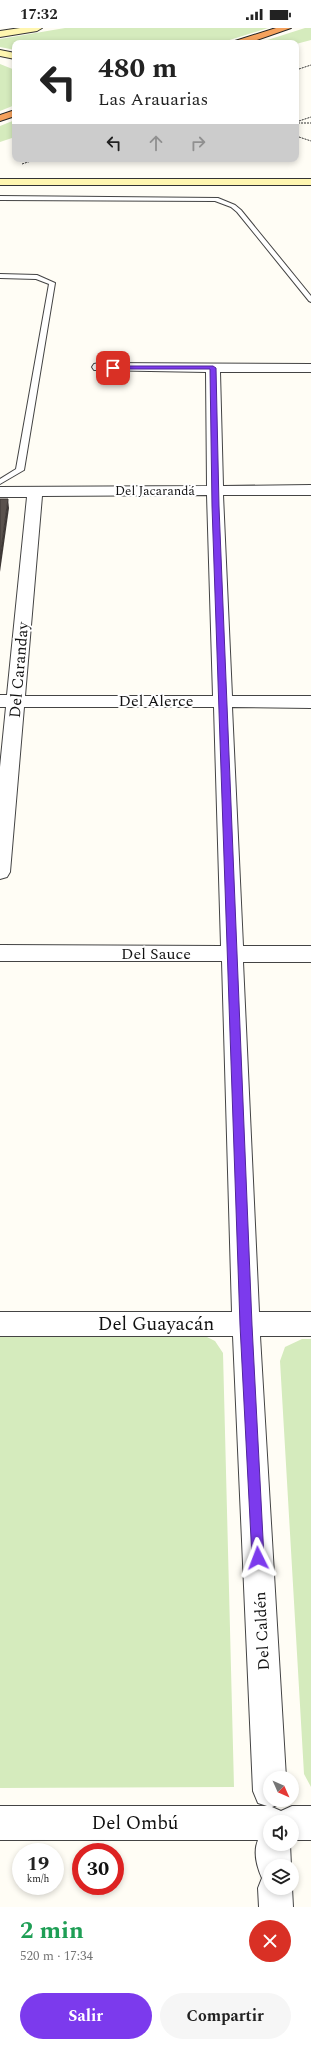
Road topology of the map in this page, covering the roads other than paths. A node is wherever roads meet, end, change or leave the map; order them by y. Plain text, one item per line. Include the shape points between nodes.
1 (37, 28) edge
2 (286, 28) edge
3 (0, 34) edge
4 (248, 40) edge
5 (0, 53) edge
6 (12, 55) edge
7 (12, 114) edge
8 (0, 118) edge
9 (0, 182) edge
10 (311, 182) edge
11 (0, 198) edge
12 (0, 276) edge
13 (311, 300) edge
14 (99, 368) dead end
15 (213, 368) junction
16 (311, 368) edge
17 (0, 482) edge
18 (311, 490) edge
19 (35, 491) junction
20 (215, 491) junction
21 (0, 492) edge
22 (8, 701) edge
23 (223, 701) junction
24 (311, 702) edge
25 (0, 872) edge
26 (0, 953) edge
27 (232, 954) junction
28 (311, 954) edge
29 (0, 1324) edge
30 (311, 1324) edge
31 (246, 1325) junction
32 (269, 1771) edge
33 (0, 1823) edge
34 (263, 1823) edge
35 (299, 1823) edge
36 (311, 1823) edge
37 (275, 1895) edge
38 (276, 1907) edge

1 - 3 street
2 - 4 highway
5 - 6 street
7 - 8 highway
9 - 10 street
11 - 13 lane via 216,199 239,211
12 - 17 lane via 36,277 52,283 20,470
14 - 15 street
15 - 16 street
15 - 20 street, Del Caldén
18 - 20 street, Del Jacarandá
19 - 20 street, Del Jacarandá
19 - 21 street, Del Jacarandá
19 - 22 street, Del Caranday
20 - 23 street, Del Caldén
22 - 23 street, Del Alerce
22 - 25 street, Del Caranday
23 - 24 street, Del Alerce
23 - 27 street, Del Caldén
26 - 27 street, Del Sauce
27 - 28 street, Del Sauce
27 - 31 street, Del Caldén
29 - 31 street, Del Guayacán
30 - 31 street, Del Guayacán
31 - 32 street, Del Caldén
33 - 34 street, Del Ombú
35 - 36 street
37 - 38 street

